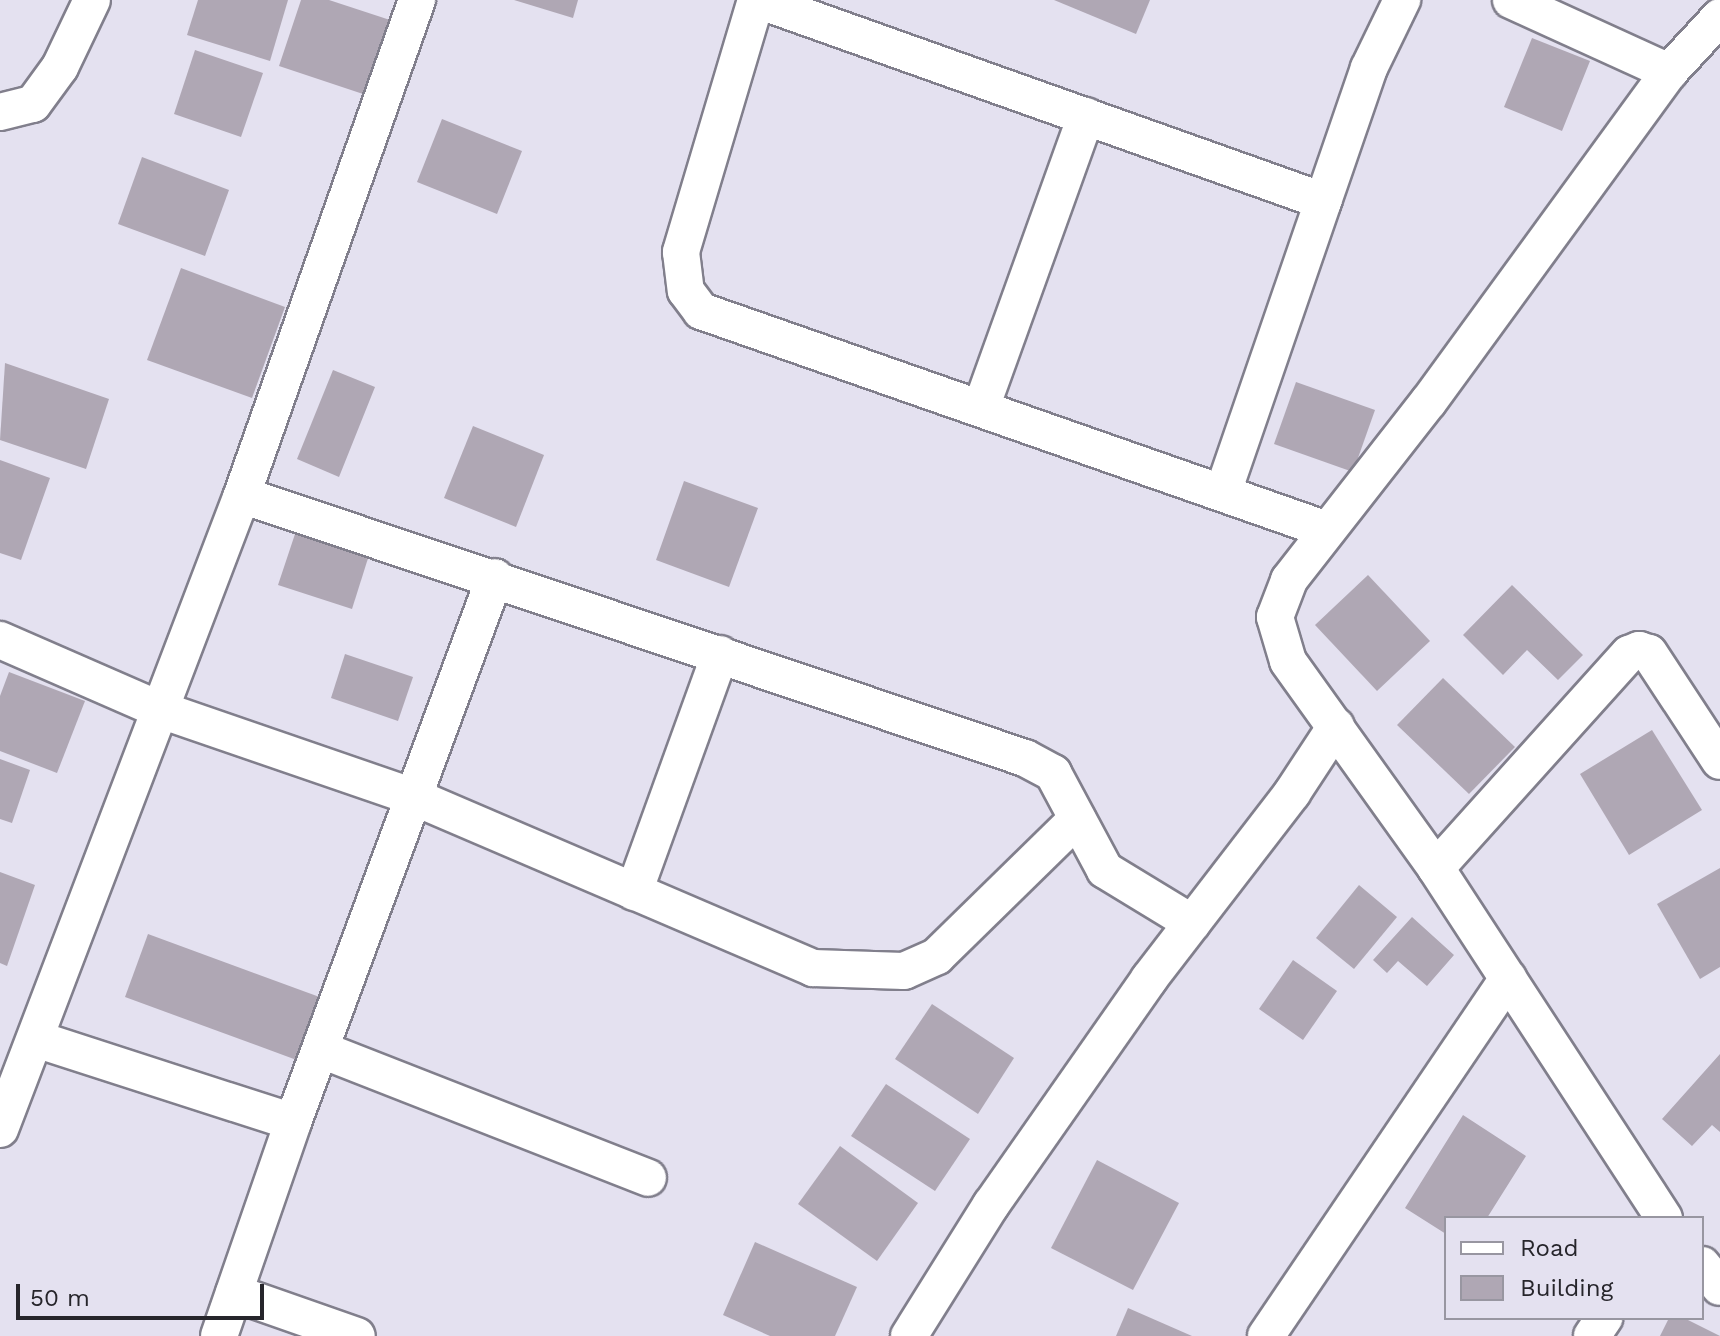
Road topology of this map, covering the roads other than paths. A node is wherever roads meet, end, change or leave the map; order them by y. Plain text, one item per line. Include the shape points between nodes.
1 (92, 0) edge
2 (417, 0) edge
3 (757, 0) edge
4 (1402, 0) edge
5 (1511, 0) edge
6 (1720, 17) edge
7 (1669, 72) junction
8 (0, 112) edge
9 (1086, 116) junction
10 (1323, 201) junction
11 (982, 405) junction
12 (1223, 492) junction
13 (242, 495) junction
14 (1327, 530) junction
15 (495, 577) junction
16 (0, 640) edge
17 (720, 654) junction
18 (158, 709) junction
19 (1336, 726) junction
20 (1720, 761) edge
21 (414, 797) junction
22 (1077, 819) junction
23 (1436, 868) junction
24 (634, 892) junction
25 (1192, 923) junction
26 (1508, 978) junction
27 (36, 1039) junction
28 (322, 1050) junction
29 (3, 1115) edge
30 (293, 1122) junction
31 (648, 1178) dead end
32 (1663, 1216) edge
33 (1704, 1267) edge
34 (1720, 1287) edge
35 (234, 1293) junction
36 (219, 1336) edge
37 (357, 1336) edge
38 (909, 1336) edge
39 (1266, 1336) edge

1 - 8 street via 60,67 33,104
2 - 13 street
3 - 9 street
3 - 11 street via 681,252 686,291 701,311 718,320
4 - 10 street via 1369,68
5 - 7 street
6 - 7 street
7 - 14 street via 1429,401
9 - 10 street
9 - 11 street
10 - 12 street
11 - 12 street
12 - 14 street
13 - 15 street
13 - 18 street
14 - 19 street via 1289,580 1275,617 1288,661
15 - 17 street
15 - 21 street
16 - 18 street
17 - 22 street via 1025,758 1053,773
17 - 24 street
18 - 21 street
18 - 27 street
19 - 23 street
19 - 25 street via 1292,793
20 - 23 street via 1649,653 1639,650 1629,654
21 - 24 street
21 - 28 street
22 - 24 street via 970,929 937,956 904,971 813,968
22 - 25 street via 1105,870
23 - 26 street
25 - 38 street via 991,1205
26 - 32 street
26 - 39 street
27 - 29 street
27 - 30 street
28 - 30 street
28 - 31 street
30 - 35 street
33 - 34 street
35 - 36 street
35 - 37 street

